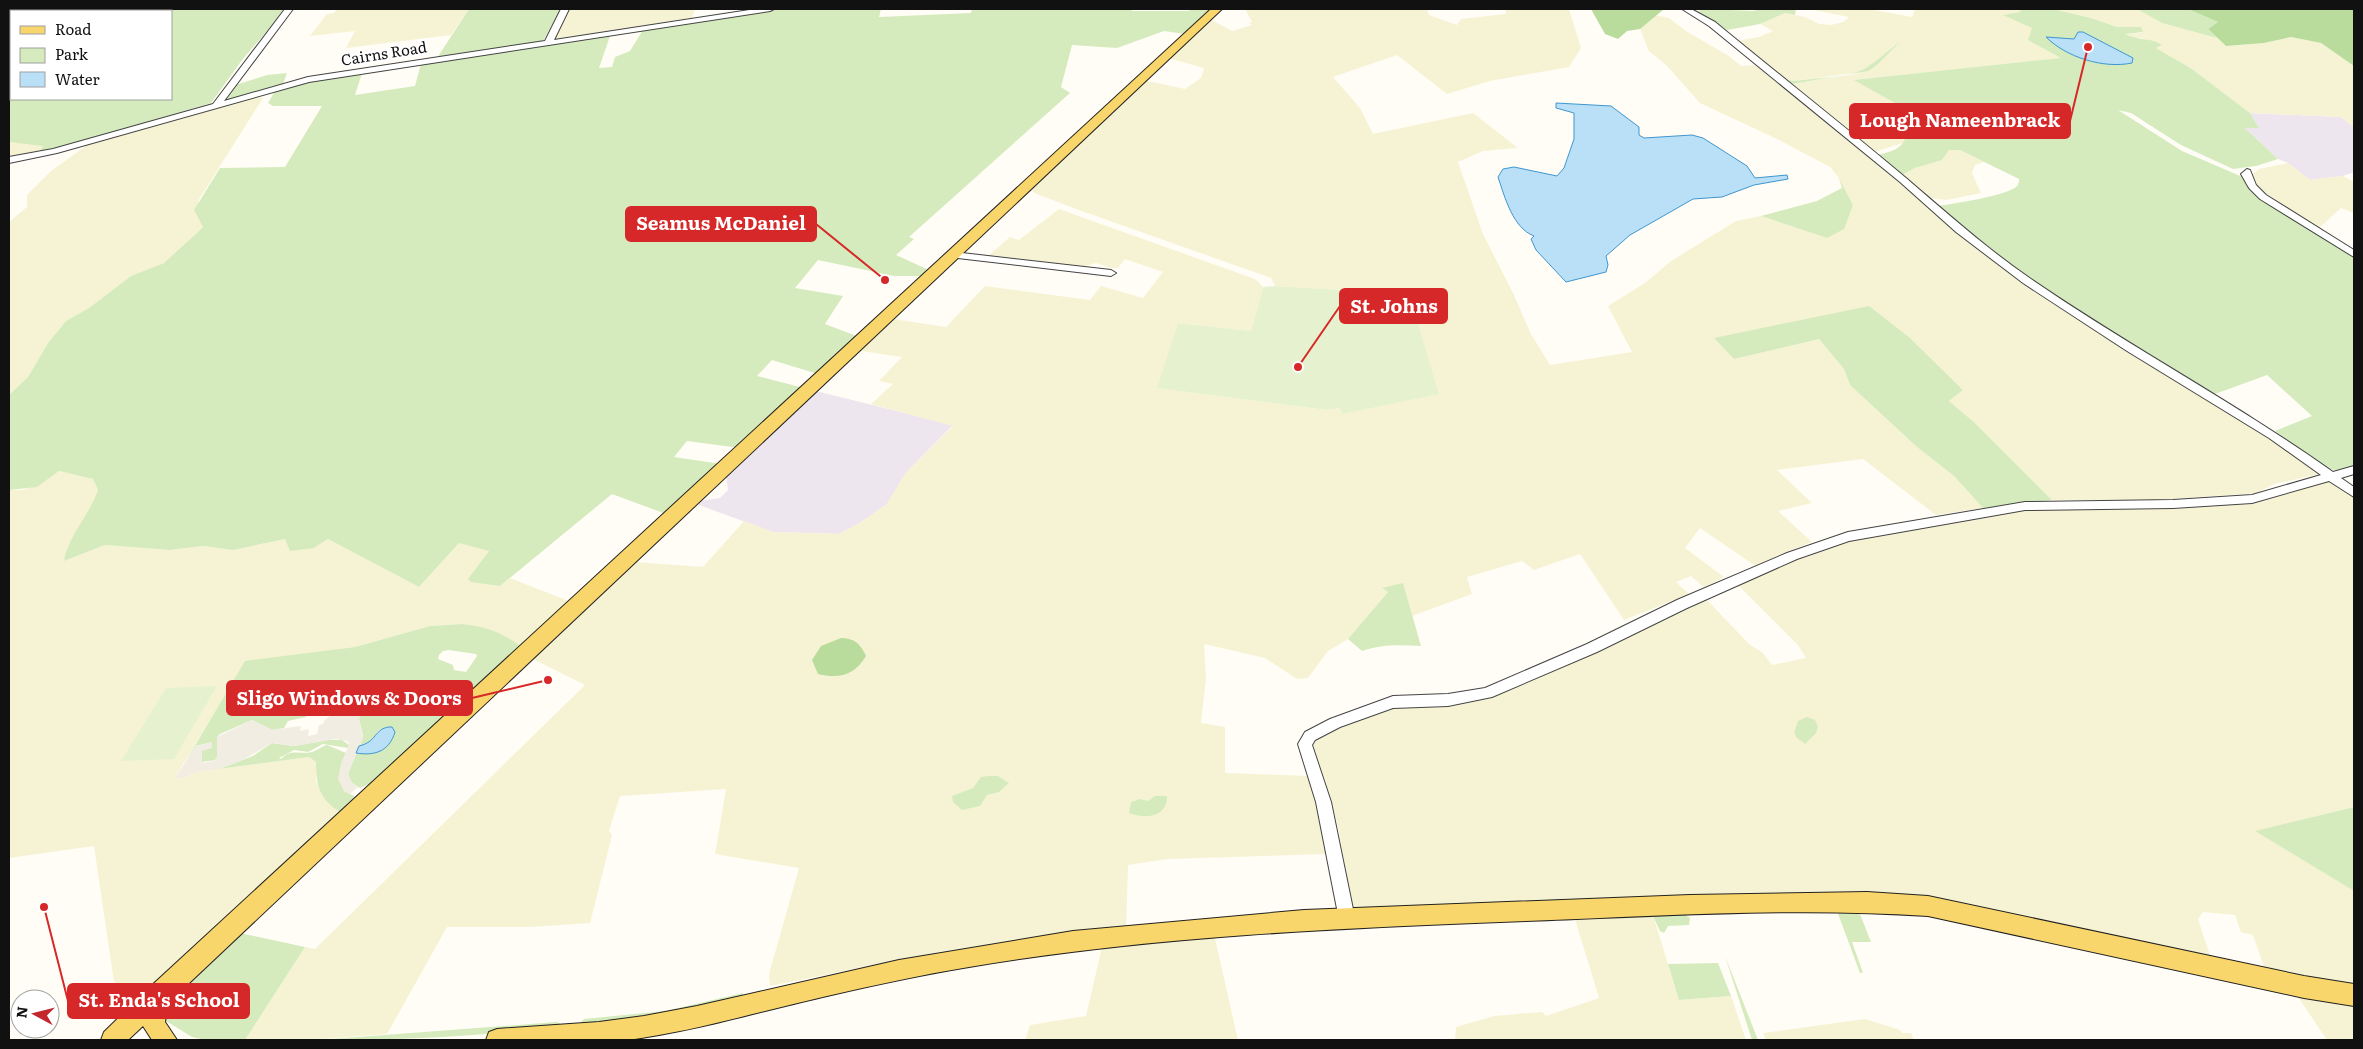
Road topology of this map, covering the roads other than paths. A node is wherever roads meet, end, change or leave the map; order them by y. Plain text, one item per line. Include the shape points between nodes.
1 (289, 9) edge
2 (566, 9) edge
3 (770, 9) edge
4 (1217, 9) edge
5 (1686, 9) edge
6 (548, 43) junction
7 (217, 104) junction
8 (9, 160) edge
9 (2247, 172) dead end
10 (2354, 254) edge
11 (954, 255) junction
12 (1111, 272) dead end
13 (2354, 470) edge
14 (2332, 477) junction
15 (2354, 493) edge
16 (1347, 919) junction
17 (158, 995) junction
18 (2354, 995) edge
19 (112, 1040) edge
20 (166, 1040) edge
21 (497, 1040) edge

1 - 7 street
2 - 6 street
3 - 6 street, Cairns Road
4 - 11 main road
5 - 14 street via 1712,24 1904,180 1959,230 2027,281 2273,435
6 - 7 street, Cairns Road via 308,80
7 - 8 street, Cairns Road via 54,151
9 - 10 street via 2247,178 2263,197
11 - 12 street
11 - 17 main road
13 - 14 street
14 - 15 street
14 - 16 street via 2252,499 2016,507 1848,537 1792,556 1487,693 1448,700 1394,702 1335,723 1310,736 1305,744 1319,781 1331,830
16 - 18 main road via 1690,905 1889,903 1965,912
16 - 21 main road via 1225,926 1022,948 828,984 644,1027
17 - 19 main road
17 - 20 main road via 154,1025

